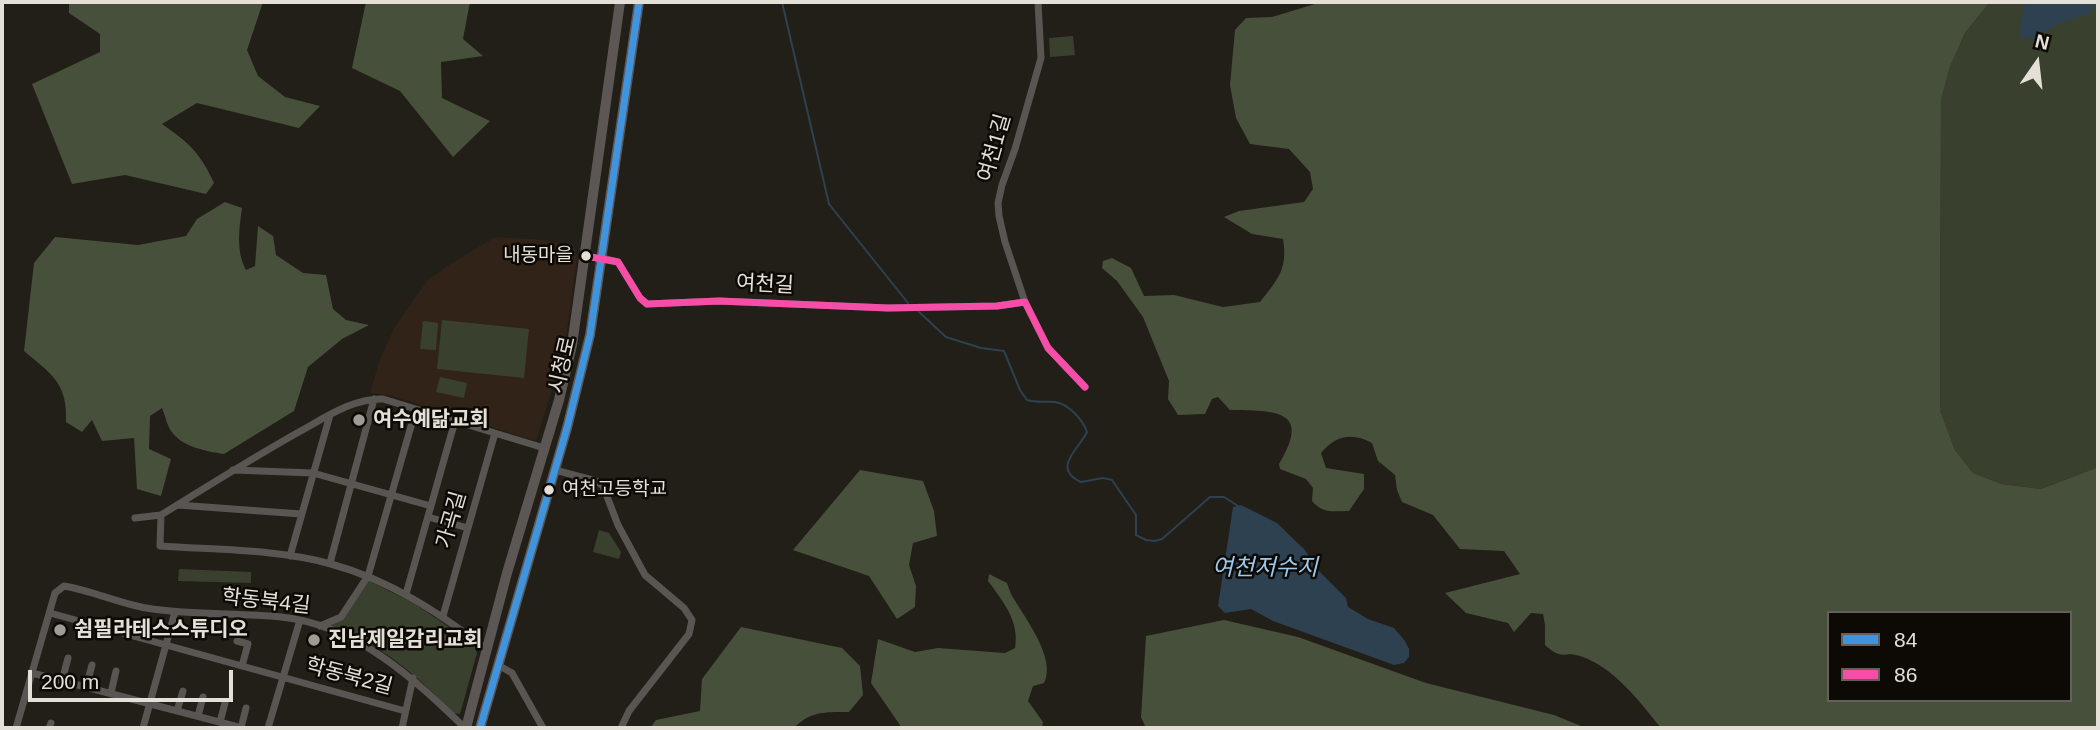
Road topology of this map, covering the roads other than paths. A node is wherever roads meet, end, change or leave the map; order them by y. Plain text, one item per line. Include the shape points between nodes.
1 (620, 2) edge
2 (639, 2) edge
3 (1038, 2) edge
4 (586, 256) junction
5 (602, 258) junction
6 (1025, 302) junction
7 (1085, 387) dead end
8 (374, 399) junction
9 (416, 409) junction
10 (330, 415) junction
11 (455, 421) junction
12 (495, 433) junction
13 (544, 448) junction
14 (231, 470) junction
15 (555, 470) junction
16 (313, 473) junction
17 (352, 482) junction
18 (392, 494) junction
19 (177, 505) junction
20 (431, 506) junction
21 (301, 514) junction
22 (161, 515) junction
23 (428, 517) junction
24 (135, 518) dead end
25 (468, 528) junction
26 (290, 556) junction
27 (330, 563) junction
28 (507, 573) junction
29 (368, 576) junction
30 (523, 577) junction
31 (406, 594) junction
32 (175, 612) junction
33 (50, 613) junction
34 (443, 616) junction
35 (300, 620) junction
36 (320, 626) junction
37 (237, 641) dead end
38 (166, 646) junction
39 (487, 649) junction
40 (68, 658) dead end
41 (498, 664) junction
42 (92, 665) dead end
43 (243, 666) junction
44 (116, 671) dead end
45 (32, 673) junction
46 (283, 677) junction
47 (413, 678) junction
48 (62, 681) junction
49 (86, 687) junction
50 (183, 691) dead end
51 (111, 693) junction
52 (203, 697) dead end
53 (225, 703) dead end
54 (150, 704) junction
55 (246, 708) dead end
56 (177, 711) junction
57 (405, 711) junction
58 (198, 716) junction
59 (219, 722) junction
60 (16, 728) edge
61 (143, 728) edge
62 (241, 728) edge
63 (268, 728) edge
64 (402, 728) edge
65 (465, 728) edge
66 (480, 728) edge
67 (544, 728) edge
68 (621, 728) edge

1 - 4 street, 시청로
2 - 5 street, 시청로
3 - 6 street, 여천1길 via 1041,58 999,203 1005,242
4 - 5 street
4 - 13 street, 시청로 via 572,345
5 - 6 street, 여천길 via 618,262 647,304 719,301 908,308
5 - 15 street, 시청로 via 587,350
6 - 7 street via 1048,348
8 - 9 street
8 - 10 street
8 - 17 street
9 - 11 street
9 - 18 street
10 - 14 street
10 - 16 street
11 - 12 street
11 - 20 street, 가곡길
12 - 13 street
12 - 25 street, 가곡길
13 - 28 street, 시청로
14 - 16 street
14 - 19 street
15 - 30 street, 시청로
15 - 68 street via 603,486 645,575 692,620 689,634
16 - 17 street
16 - 21 street
17 - 18 street
17 - 27 street
18 - 20 street
18 - 29 street
19 - 21 street
19 - 22 street
20 - 23 street, 가곡길
21 - 26 street
22 - 24 street
22 - 26 street via 160,546
23 - 25 street
23 - 31 street, 가곡길
25 - 34 street, 가곡길
26 - 27 street
27 - 29 street
28 - 30 street
28 - 39 street, 시청로
29 - 31 street
29 - 36 street via 341,617
30 - 41 street, 시청로
31 - 34 street
32 - 33 street, 학동북4길 via 64,586 56,591
32 - 35 street, 학동북4길
32 - 38 street
33 - 38 street
33 - 45 street, 학동북4길
34 - 39 street
35 - 36 street, 학동북4길
35 - 46 street, 학동북2길
36 - 47 street, 학동북4길 via 364,644
37 - 43 street via 248,644
38 - 43 street
38 - 54 street
39 - 65 street, 시청로
40 - 48 street
41 - 66 street, 시청로
41 - 67 street via 512,673
42 - 49 street
43 - 46 street
44 - 51 street
45 - 48 street
45 - 60 street, 학동북4길
46 - 57 street, 학동북2길
46 - 63 street, 학동북2길
47 - 57 street
47 - 65 street, 학동북4길
48 - 49 street
49 - 51 street
50 - 56 street
51 - 54 street
52 - 58 street
53 - 59 street
54 - 56 street
54 - 61 street
55 - 62 street
56 - 58 street
57 - 64 street
58 - 59 street
59 - 62 street

